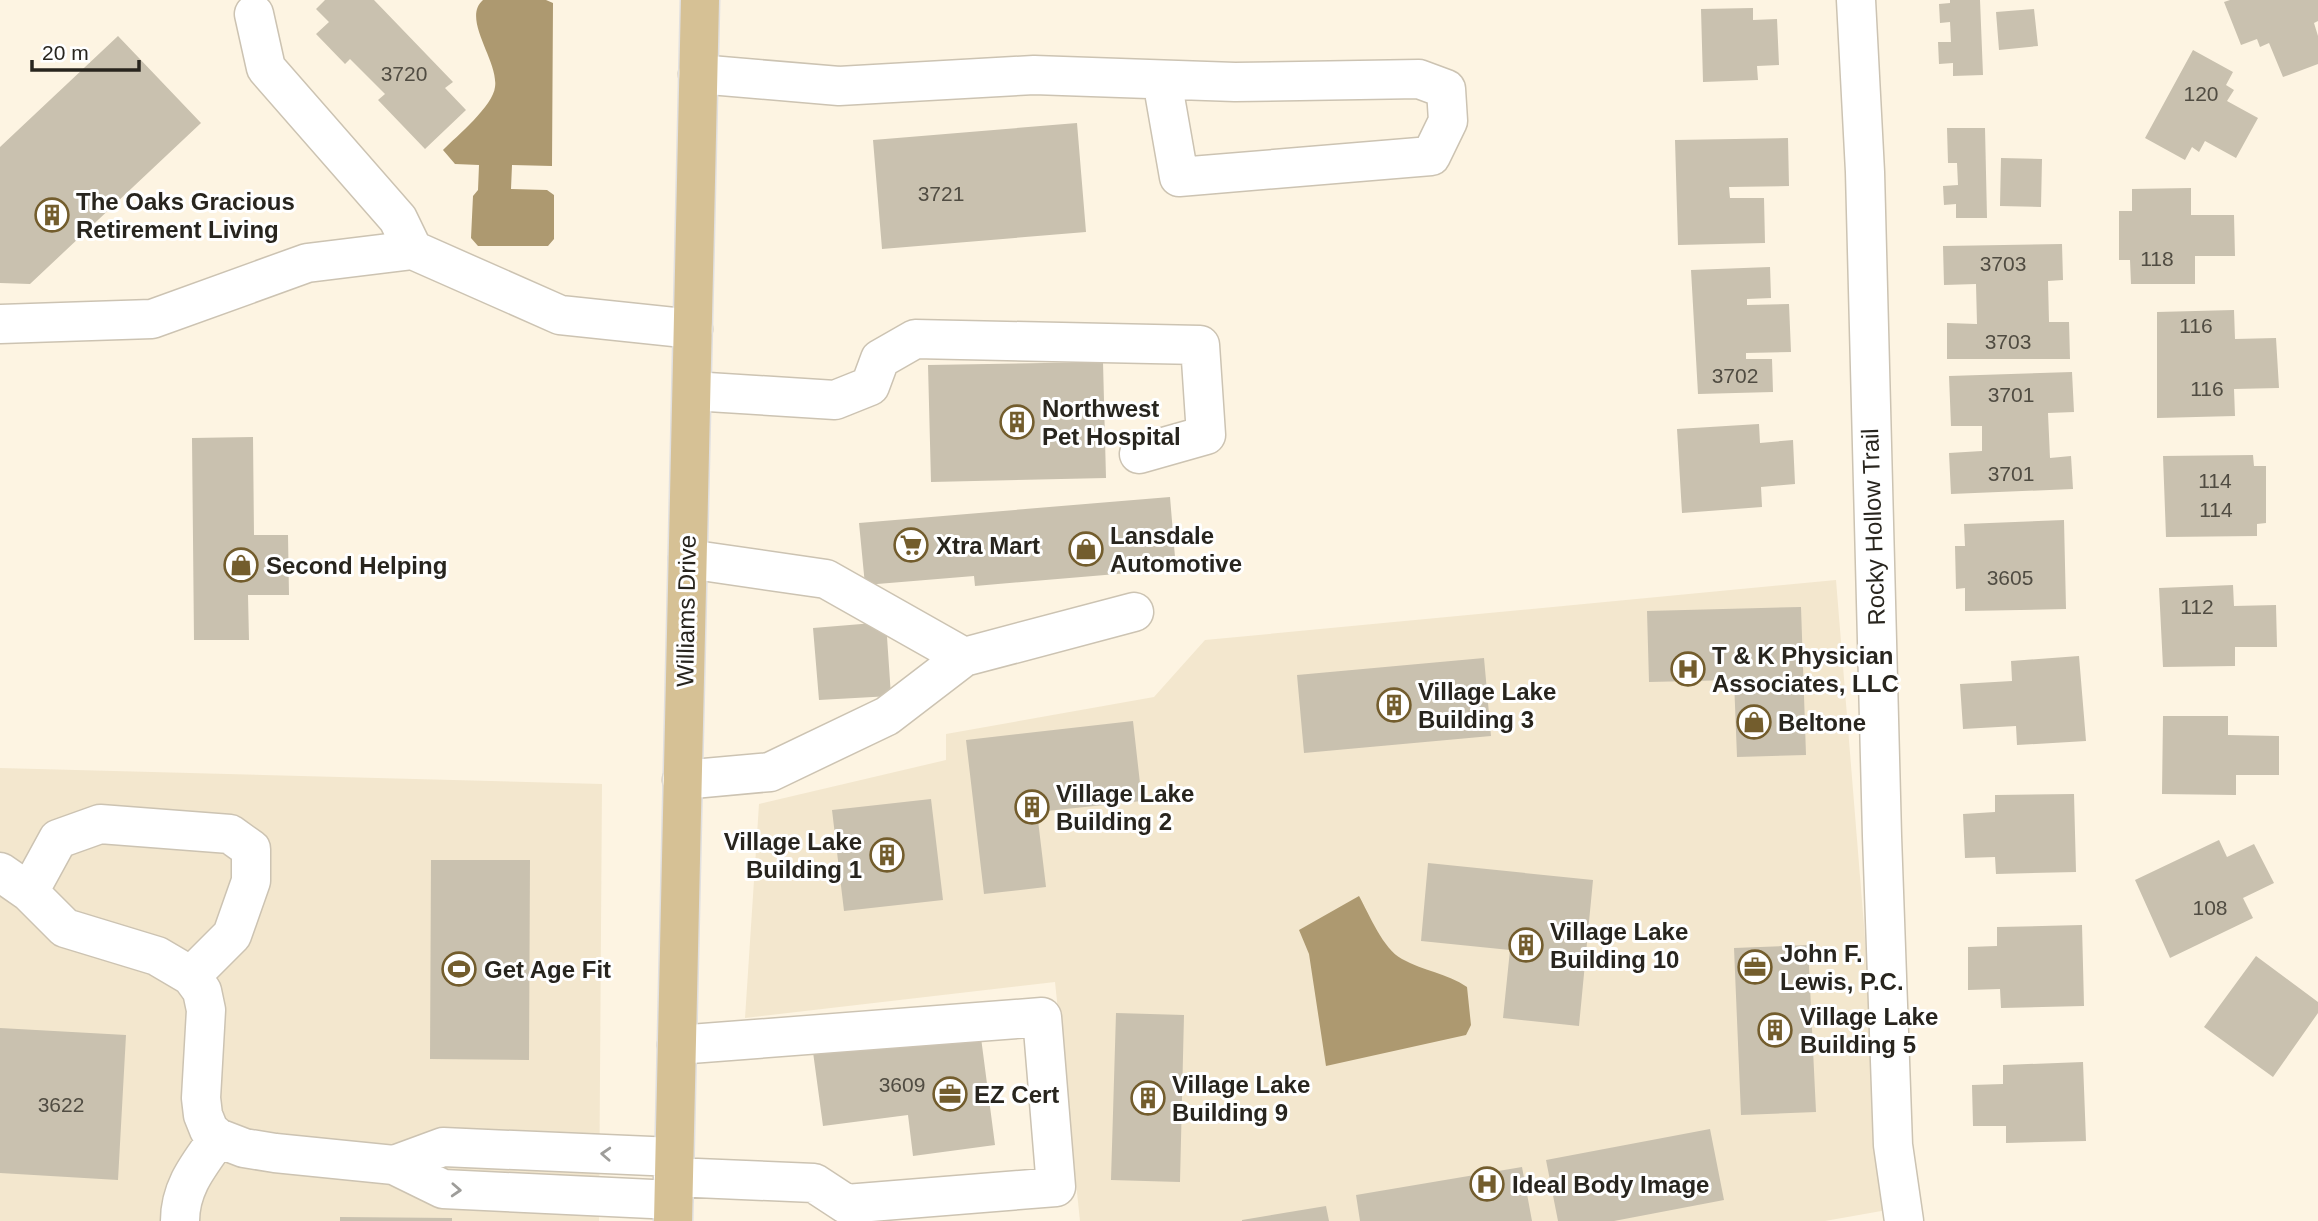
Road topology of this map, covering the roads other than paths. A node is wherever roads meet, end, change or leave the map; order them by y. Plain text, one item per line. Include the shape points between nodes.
1 (700, 0) edge
2 (1856, 0) edge
3 (254, 14) dead end
4 (698, 74) junction
5 (1162, 80) junction
6 (413, 250) junction
7 (0, 324) edge
8 (693, 329) junction
9 (692, 391) junction
10 (1139, 454) dead end
11 (688, 559) junction
12 (1134, 612) dead end
13 (964, 657) junction
14 (682, 780) junction
15 (14, 882) edge
16 (191, 976) junction
17 (677, 1045) junction
18 (218, 1138) junction
19 (673, 1189) edge
20 (180, 1221) edge
21 (1904, 1221) edge

1 - 4 main road, Williams Drive
2 - 21 street, Rocky Hollow Trail via 1893,1132
3 - 6 street via 266,68 398,219
4 - 5 street via 839,86 1034,75
4 - 8 main road, Williams Drive
5 - 5 street via 1419,79 1446,89 1448,121 1431,156 1179,177
6 - 7 street via 307,263 152,319
6 - 8 street via 559,315
8 - 9 main road, Williams Drive
9 - 10 street via 835,400 870,386 880,359 915,339 1200,345 1206,435
9 - 11 main road, Williams Drive
11 - 13 street via 826,579
11 - 14 main road, Williams Drive
12 - 13 street
13 - 14 street via 887,716 770,772
14 - 17 main road, Williams Drive
15 - 16 street via 65,928 157,956
15 - 16 street via 58,839 100,824 230,834 251,849 251,881 232,934
16 - 18 street via 202,991 206,1010 203,1115
17 - 19 main road, Williams Drive
17 - 19 street via 1042,1017 1056,1187 846,1203 814,1183
18 - 19 street via 244,1149 394,1165 443,1147
18 - 20 street via 193,1173 180,1203

